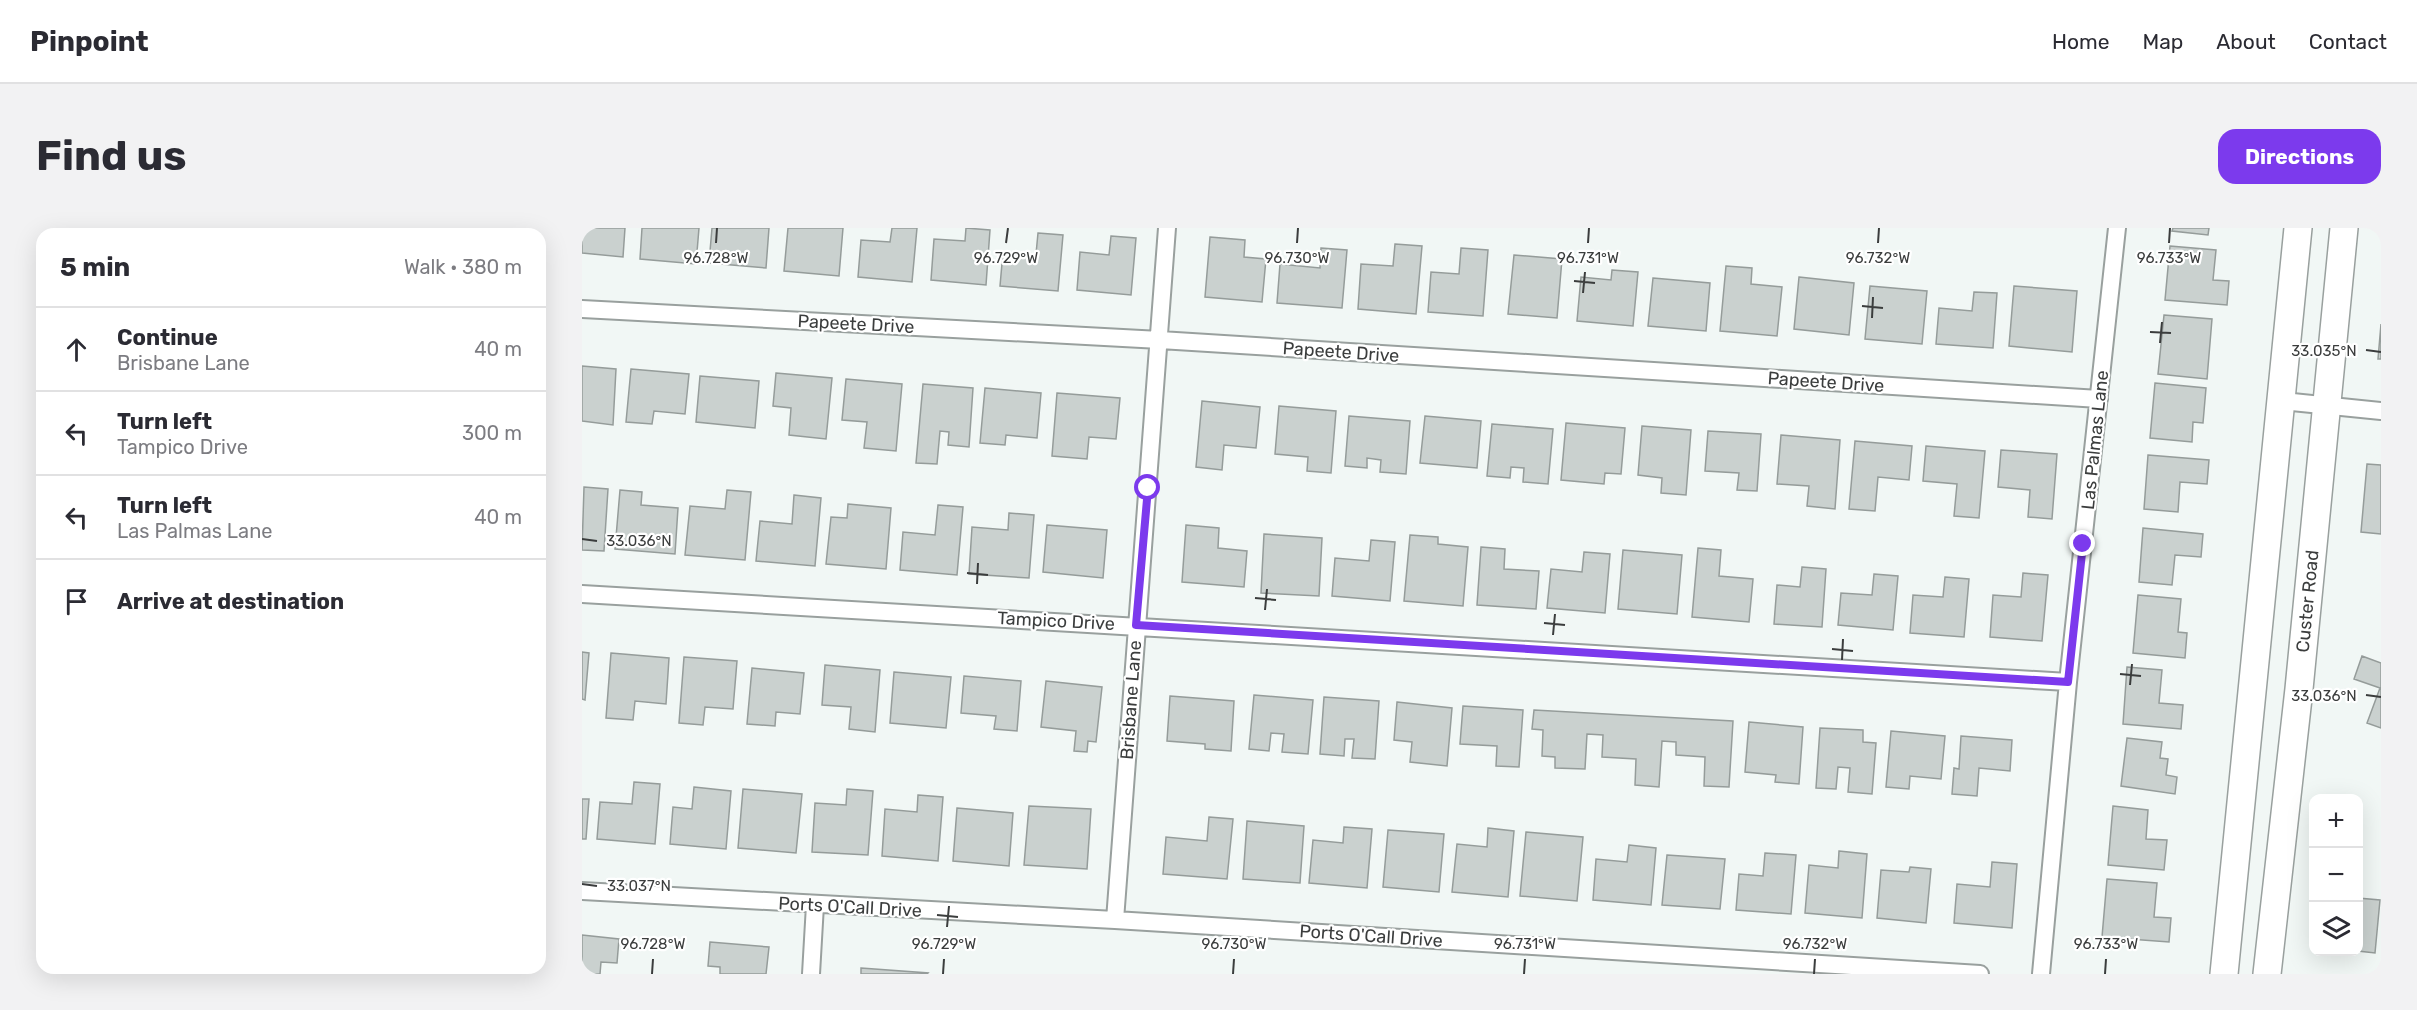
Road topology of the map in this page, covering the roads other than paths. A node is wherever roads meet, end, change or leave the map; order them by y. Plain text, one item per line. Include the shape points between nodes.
1 (1167, 228) edge
2 (2117, 228) edge
3 (2298, 228) edge
4 (2344, 228) edge
5 (582, 309) edge
6 (1160, 340) junction
7 (2099, 399) junction
8 (2282, 401) junction
9 (2326, 405) junction
10 (2381, 411) edge
11 (582, 594) edge
12 (1136, 625) junction
13 (2068, 682) junction
14 (582, 891) edge
15 (815, 905) junction
16 (1115, 920) junction
17 (811, 974) edge
18 (1980, 974) edge
19 (2041, 974) edge
20 (2224, 974) edge
21 (2267, 974) edge

1 - 6 street, Brisbane Lane
2 - 7 street, Las Palmas Lane
3 - 8 main road
4 - 9 main road, Custer Road
5 - 6 street, Papeete Drive
6 - 7 street, Papeete Drive
6 - 12 street, Brisbane Lane
7 - 13 street, Las Palmas Lane
8 - 9 street
8 - 20 main road
9 - 10 street
9 - 21 main road, Custer Road
11 - 12 street, Tampico Drive
12 - 13 street, Tampico Drive
12 - 16 street, Brisbane Lane
13 - 19 street, Las Palmas Lane
14 - 15 street, Ports O'Call Drive
15 - 16 street, Ports O'Call Drive
15 - 17 street
16 - 18 street, Ports O'Call Drive

